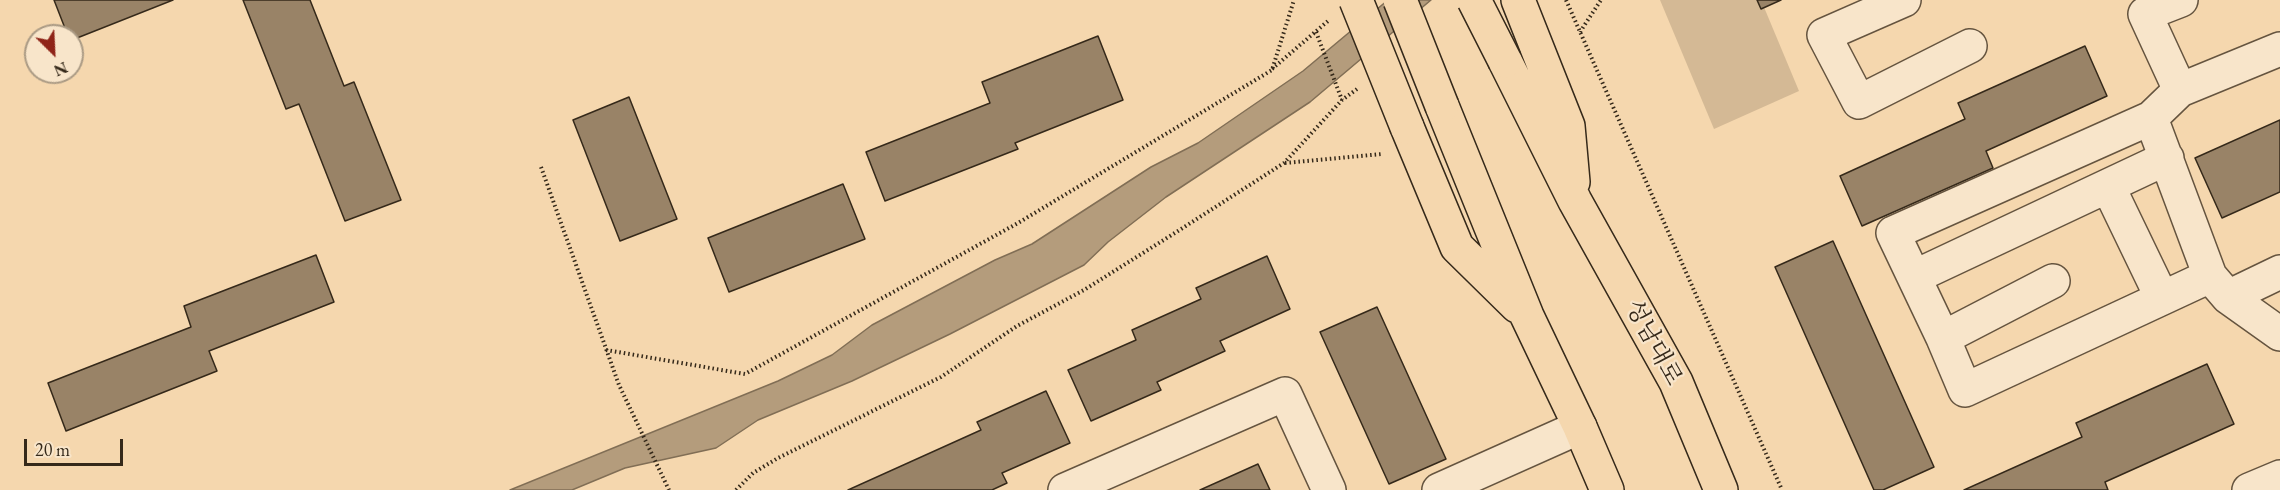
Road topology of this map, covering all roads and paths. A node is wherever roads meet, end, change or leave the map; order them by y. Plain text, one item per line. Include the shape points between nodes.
1 (1294, 0) edge
2 (1400, 0) edge
3 (1474, 0) edge
4 (1518, 0) edge
5 (1566, 0) edge
6 (1601, 0) edge
7 (1904, 0) edge
8 (2181, 0) edge
9 (2141, 7) edge
10 (1343, 10) edge
11 (1316, 32) junction
12 (1580, 32) junction
13 (1970, 46) dead end
14 (2280, 49) edge
15 (1272, 70) junction
16 (1361, 86) dead end
17 (2180, 90) junction
18 (1342, 100) junction
19 (2151, 118) junction
20 (1388, 154) dead end
21 (2167, 158) junction
22 (1284, 163) junction
23 (541, 167) dead end
24 (2108, 186) junction
25 (1575, 201) junction
26 (2280, 273) edge
27 (1914, 277) junction
28 (2053, 281) dead end
29 (2219, 287) junction
30 (2162, 298) junction
31 (1527, 316) junction
32 (2280, 334) edge
33 (1943, 338) junction
34 (606, 350) junction
35 (1580, 427) junction
36 (669, 490) edge
37 (736, 490) edge
38 (1065, 490) edge
39 (1329, 490) edge
40 (1439, 490) edge
41 (1606, 490) edge
42 (1721, 490) edge
43 (1782, 490) edge

1 - 15 path
2 - 31 main road, bridge
3 - 25 main road, 성남대로, bridge
4 - 25 main road via 1568,126
5 - 12 path
6 - 12 path
7 - 13 street via 1824,35 1859,102
8 - 9 street
9 - 17 street
10 - 11 path
10 - 31 main road, bridge via 1407,127 1457,247
11 - 15 path
11 - 18 path
12 - 43 path
14 - 17 street
15 - 34 path via 1018,223 745,374
16 - 18 path
17 - 19 street
18 - 22 path
19 - 21 street
19 - 27 street via 1893,233
20 - 22 path
21 - 24 street
21 - 29 street
22 - 37 path via 1093,284 1017,326 942,377 778,458 753,473
23 - 34 path
24 - 27 street
24 - 30 street
25 - 42 main road, 성남대로 via 1676,382
26 - 29 street
27 - 33 street
28 - 33 street
29 - 30 street
29 - 32 street
30 - 33 street via 1965,390
31 - 35 main road
34 - 36 path via 618,385
35 - 40 street
35 - 41 main road
38 - 39 street via 1285,394

